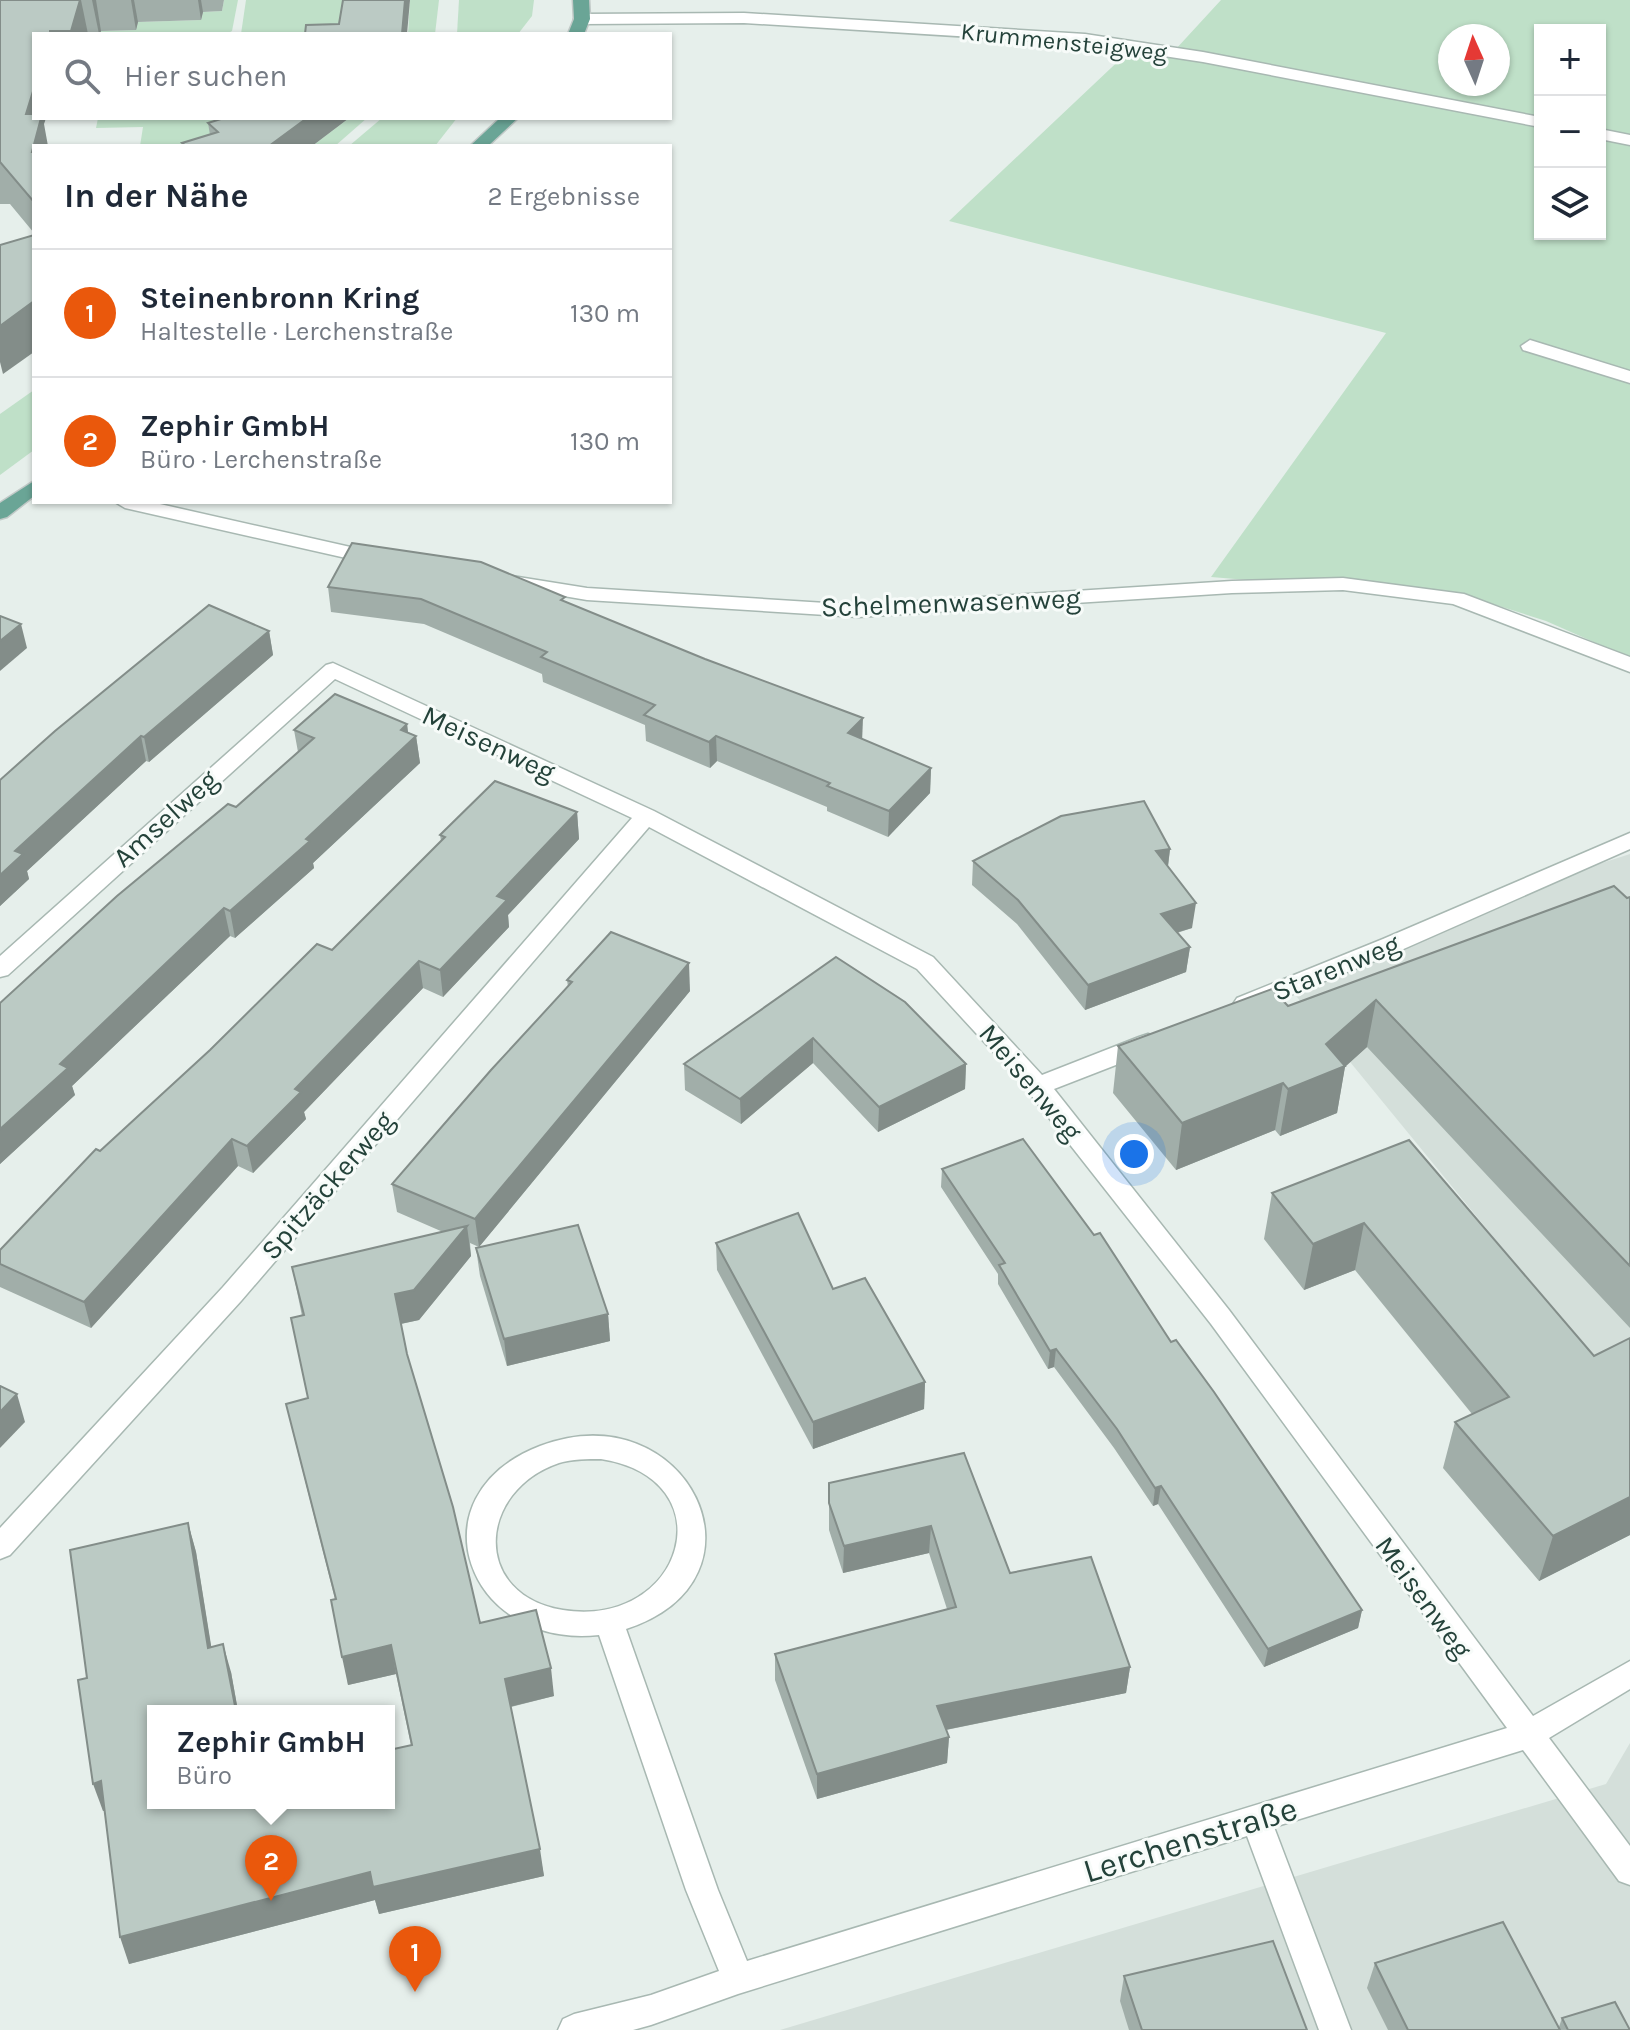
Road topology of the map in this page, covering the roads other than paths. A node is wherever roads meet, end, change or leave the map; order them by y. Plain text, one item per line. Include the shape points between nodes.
1 (581, 0) edge
2 (662, 0) edge
3 (639, 18) junction
4 (579, 26) edge
5 (508, 120) edge
6 (1534, 121) edge
7 (1606, 135) edge
8 (1630, 140) edge
9 (480, 144) edge
10 (1530, 346) dead end
11 (1630, 377) edge
12 (32, 489) edge
13 (134, 504) edge
14 (0, 513) edge
15 (398, 563) edge
16 (486, 578) edge
17 (1630, 665) edge
18 (333, 670) joint
19 (646, 816) junction
20 (1630, 840) edge
21 (0, 969) edge
22 (1225, 1012) edge
23 (1167, 1035) edge
24 (1038, 1086) junction
25 (0, 1547) edge
26 (609, 1622) junction
27 (1630, 1674) edge
28 (1528, 1735) junction
29 (1256, 1819) junction
30 (1630, 1871) edge
31 (738, 1979) junction
32 (574, 2030) edge
33 (1335, 2030) edge

1 - 4 main road
2 - 3 street
3 - 4 street, Krummensteigweg
3 - 6 street, Krummensteigweg via 744,18 1085,39
5 - 9 main road
7 - 8 street
10 - 11 street
12 - 14 main road
13 - 15 street
16 - 17 street, Schelmenwasenweg via 587,594 858,611 1343,584 1457,598
18 - 19 street, Meisenweg
18 - 21 street, Amselweg
19 - 24 street, Meisenweg via 925,963
19 - 25 street, Spitzäckerweg via 232,1294
20 - 22 street, Starenweg
23 - 24 street
24 - 28 street, Meisenweg via 1220,1317
26 - 26 street via 576,1625 542,1619 513,1605 493,1584 481,1557 480,1529 508,1479 534,1461 565,1450 601,1448 636,1455 665,1472 685,1497 694,1526 689,1557 673,1585 644,1608
26 - 31 street
27 - 28 street, Lerchenstraße
28 - 29 street, Lerchenstraße
28 - 30 street, Meisenweg
29 - 31 street, Lerchenstraße
29 - 33 street
31 - 32 street, Lerchenstraße

